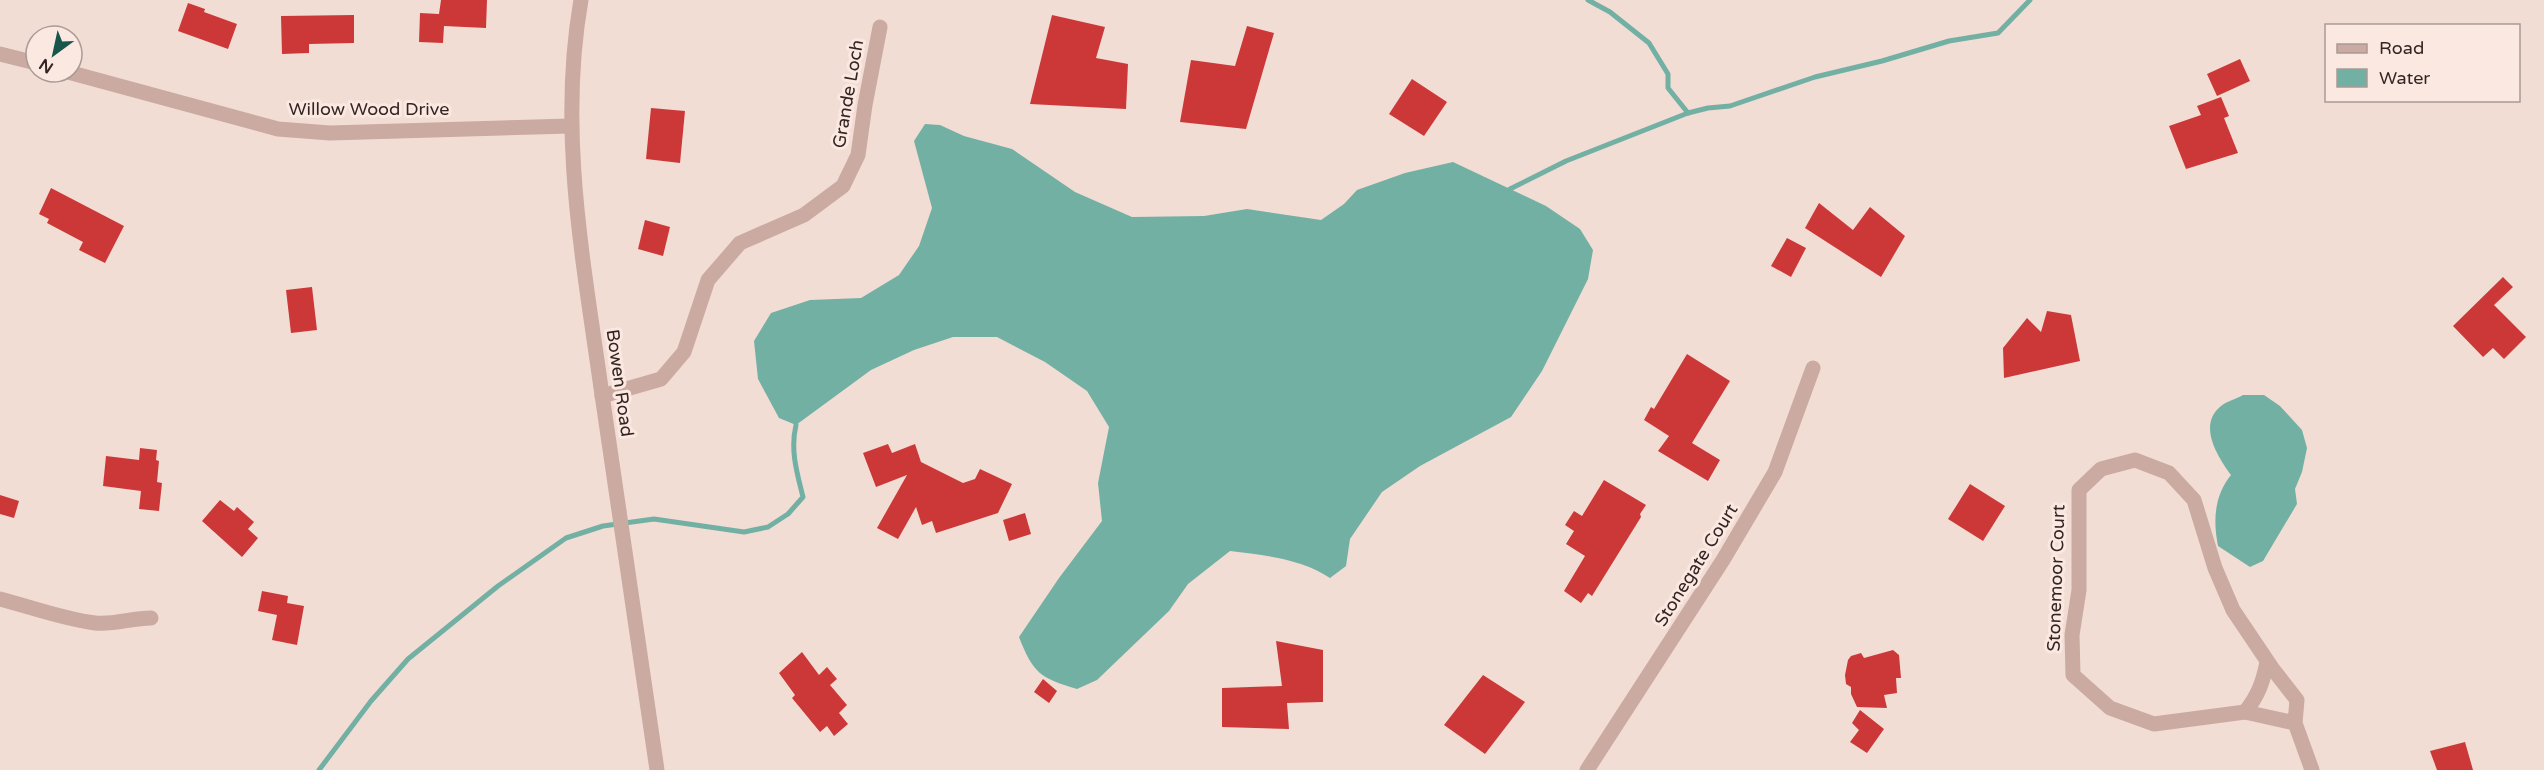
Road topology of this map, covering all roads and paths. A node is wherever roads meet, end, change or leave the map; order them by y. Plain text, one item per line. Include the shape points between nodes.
1 (581, 0) edge
2 (880, 27) dead end
3 (0, 54) edge
4 (24, 60) edge
5 (84, 76) edge
6 (570, 126) junction
7 (1813, 368) dead end
8 (602, 396) junction
9 (0, 599) edge
10 (150, 618) dead end
11 (2267, 662) junction
12 (2245, 712) junction
13 (2295, 723) junction
14 (657, 770) edge
15 (1587, 770) edge
16 (2312, 770) edge

1 - 6 street, Bowen Road via 575,34
2 - 8 street, Grande Loch via 858,155 843,186 804,215 740,243 708,280 684,352 661,379
3 - 4 street
5 - 6 street, Willow Wood Drive via 278,129 330,133
6 - 8 street, Bowen Road via 577,224
7 - 15 street, Stonegate Court via 1775,472
8 - 14 street, Bowen Road
9 - 10 street via 96,623
11 - 12 street via 2257,697
11 - 12 street, Stonemoor Court via 2233,609 2215,568 2194,500 2169,473 2135,460 2101,469 2079,490 2079,590 2072,635 2073,675 2110,708 2154,724
11 - 13 street, Stonemoor Court via 2297,700
12 - 13 street, Stonemoor Court
13 - 16 street, Stonemoor Court

